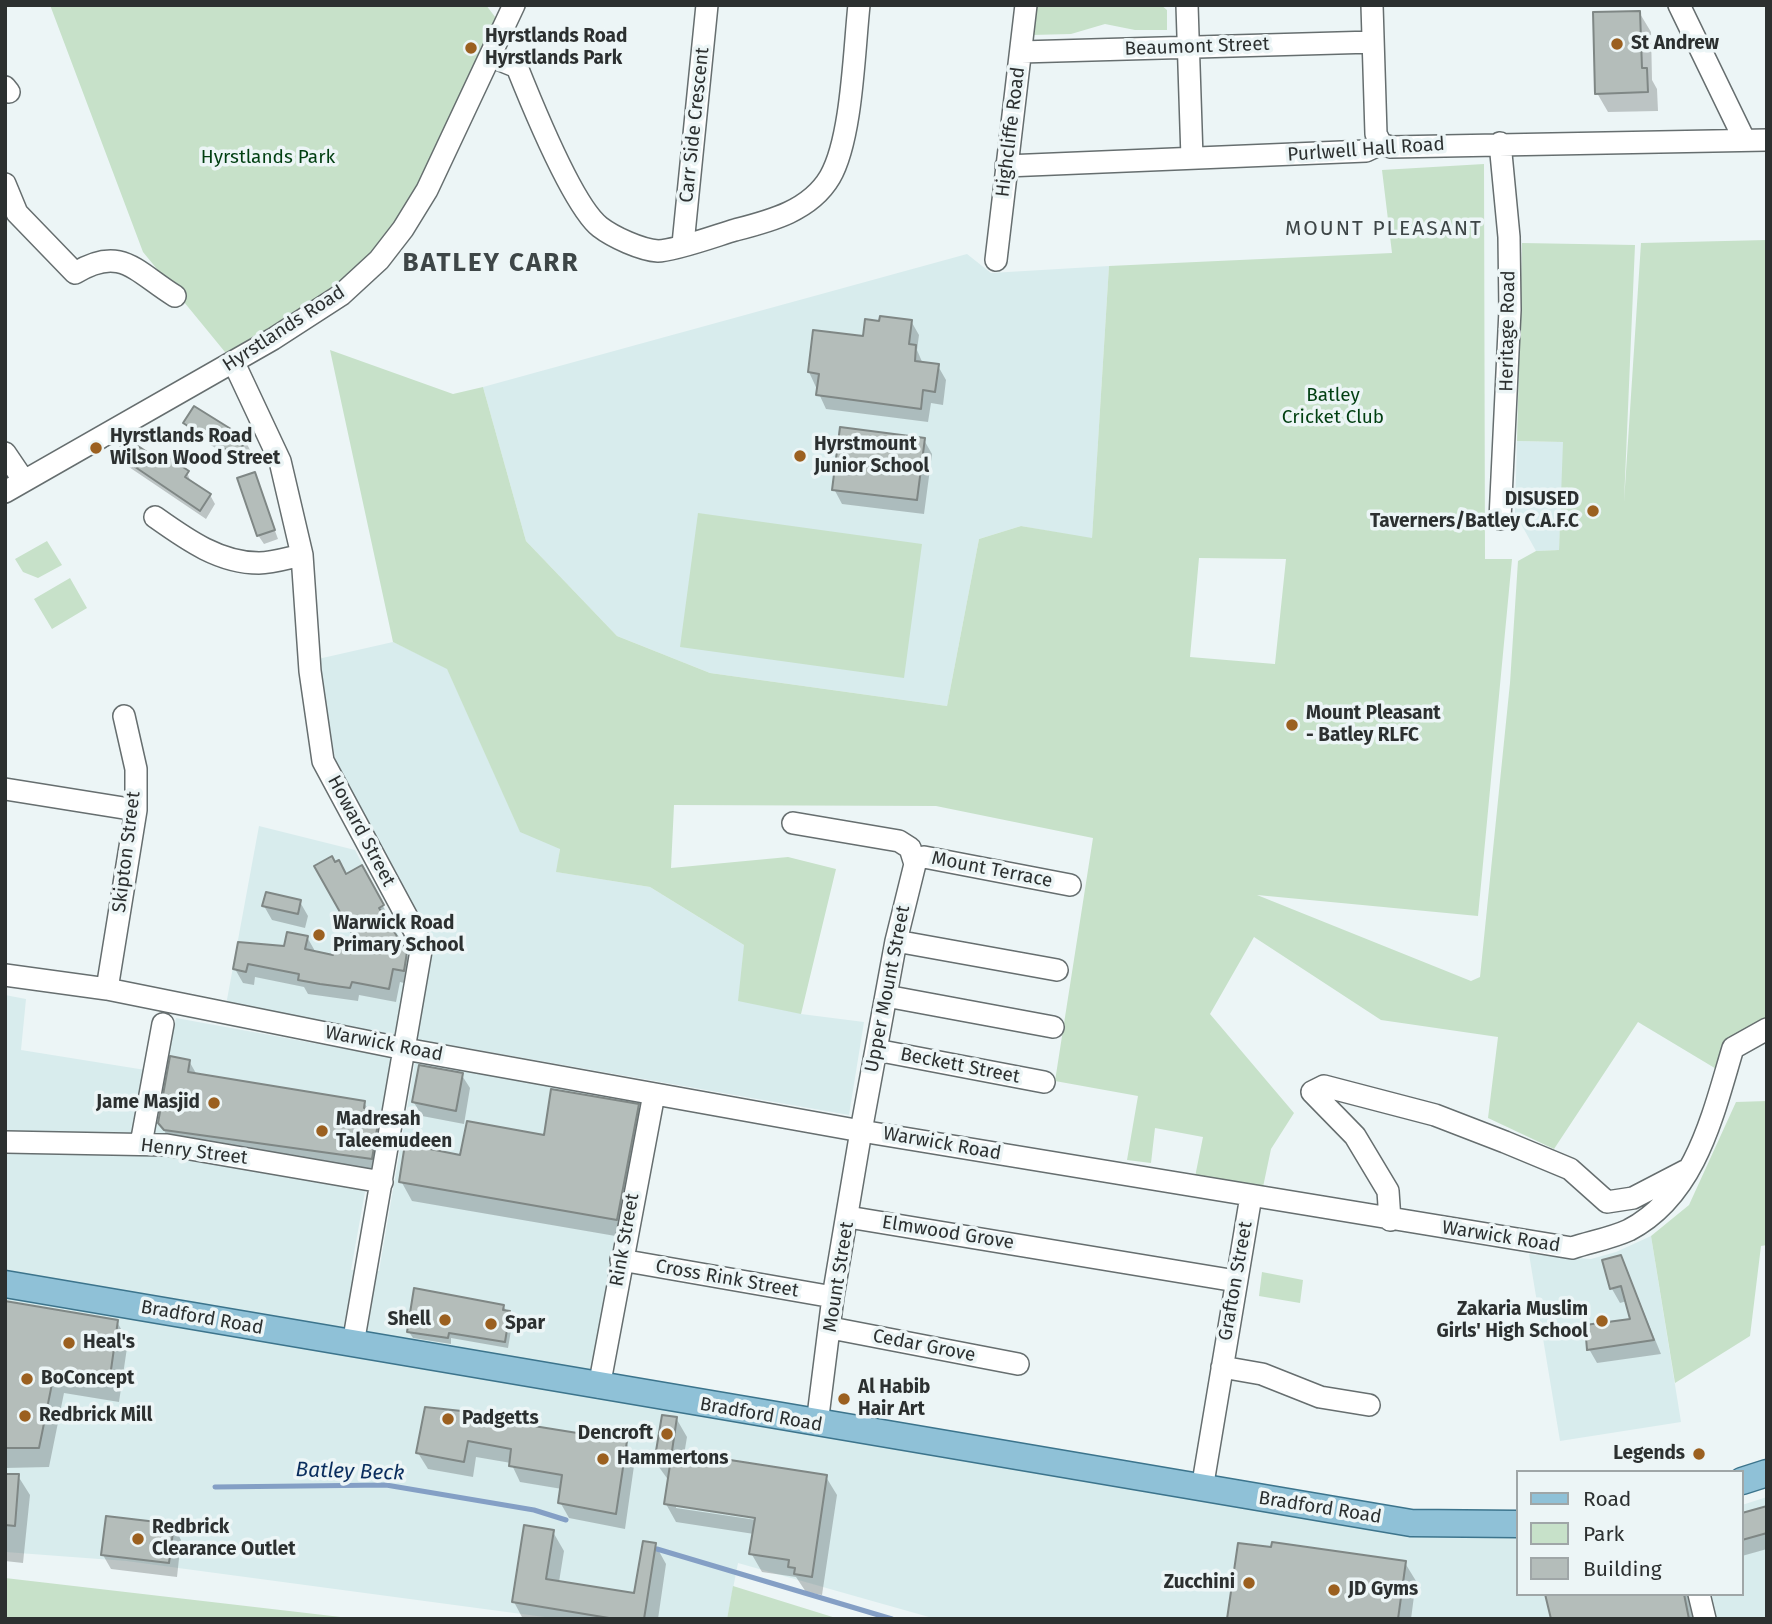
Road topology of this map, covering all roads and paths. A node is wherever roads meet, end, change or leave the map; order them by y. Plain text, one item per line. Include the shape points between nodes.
1 (514, 5) edge
2 (707, 5) edge
3 (859, 5) edge
4 (1026, 5) edge
5 (1187, 5) edge
6 (1372, 5) edge
7 (1679, 5) edge
8 (1373, 41) junction
9 (1188, 47) junction
10 (1021, 52) junction
11 (491, 56) junction
12 (1744, 139) junction
13 (1767, 140) edge
14 (1500, 143) junction
15 (1381, 145) junction
16 (1192, 158) junction
17 (1006, 166) junction
18 (5, 184) edge
19 (683, 244) junction
20 (996, 260) dead end
21 (175, 296) dead end
22 (234, 363) junction
23 (5, 453) edge
24 (14, 487) edge
25 (155, 517) dead end
26 (1500, 519) dead end
27 (302, 555) junction
28 (124, 716) dead end
29 (5, 789) edge
30 (135, 810) junction
31 (793, 823) dead end
32 (913, 857) junction
33 (1069, 890) dead end
34 (896, 941) junction
35 (1057, 970) dead end
36 (5, 975) edge
37 (107, 989) junction
38 (886, 996) junction
39 (163, 1024) dead end
40 (1053, 1027) dead end
41 (1767, 1029) edge
42 (405, 1049) junction
43 (876, 1050) junction
44 (1044, 1082) dead end
45 (654, 1094) junction
46 (861, 1130) junction
47 (5, 1142) edge
48 (141, 1144) junction
49 (1687, 1170) junction
50 (382, 1182) junction
51 (1251, 1196) junction
52 (848, 1217) junction
53 (1390, 1220) junction
54 (621, 1260) junction
55 (1236, 1281) junction
56 (5, 1284) edge
57 (833, 1297) junction
58 (831, 1328) junction
59 (353, 1344) junction
60 (1018, 1364) dead end
61 (1222, 1367) junction
62 (599, 1387) junction
63 (1369, 1405) dead end
64 (817, 1424) junction
65 (1767, 1473) edge
66 (1744, 1480) edge
67 (1202, 1489) junction
68 (1516, 1524) edge
69 (1699, 1596) edge
70 (1705, 1619) edge

1 - 11 street, Hyrstlands Road
2 - 19 street, Carr Side Crescent
3 - 19 street via 844,135 830,177 806,204 773,220
4 - 10 street, Highcliffe Road
5 - 9 street
6 - 8 street
7 - 12 street
8 - 9 street, Beaumont Street
8 - 15 street via 1376,134
9 - 10 street, Beaumont Street
9 - 16 street
10 - 17 street, Highcliffe Road
11 - 19 street via 517,67 581,203 599,226 659,251
11 - 22 street, Hyrstlands Road via 427,190 379,260 341,295
12 - 13 street, Purlwell Hall Road
12 - 14 street, Purlwell Hall Road
14 - 15 street, Purlwell Hall Road
14 - 26 street, Heritage Road via 1510,310
15 - 16 street, Purlwell Hall Road via 1366,151
16 - 17 street, Purlwell Hall Road
17 - 20 street, Highcliffe Road
18 - 21 street via 17,213 75,273 95,261 115,258
22 - 24 street, Hyrstlands Road
22 - 27 street, Howard Street via 281,461
23 - 24 street
25 - 27 street via 198,547 237,560 260,563
27 - 42 street, Howard Street via 310,671 323,761 422,944
28 - 30 street, Skipton Street via 136,769
29 - 30 street
30 - 37 street, Skipton Street
31 - 32 street, Mount Terrace via 899,841
32 - 33 street, Mount Terrace
32 - 34 street, Upper Mount Street
34 - 35 street
34 - 38 street, Upper Mount Street
36 - 37 street, Warwick Road
37 - 42 street, Warwick Road
38 - 40 street
38 - 43 street, Upper Mount Street
39 - 48 street
41 - 49 street, Warwick Road via 1733,1048 1705,1141
42 - 45 street, Warwick Road
42 - 50 street, Howard Street
43 - 44 street, Beckett Street
43 - 46 street, Upper Mount Street
45 - 46 street, Warwick Road
45 - 54 street, Rink Street
46 - 51 street, Warwick Road
46 - 52 street, Mount Street
47 - 48 street, Henry Street
48 - 50 street, Henry Street
49 - 53 street, Warwick Road via 1666,1201 1629,1230 1572,1248
49 - 53 street via 1633,1198 1607,1202 1570,1169 1435,1115 1324,1086 1312,1092 1355,1136 1388,1191
50 - 59 street, Howard Street
51 - 53 street, Warwick Road
51 - 55 street, Grafton Street
52 - 55 street, Elmwood Grove
52 - 57 street, Mount Street
54 - 57 street, Cross Rink Street
54 - 62 street, Rink Street
55 - 61 street, Grafton Street
56 - 59 main road, Bradford Road
57 - 58 street, Mount Street
58 - 60 street, Cedar Grove
58 - 64 street, Mount Street
59 - 62 main road, Bradford Road
61 - 63 street, Grafton Street via 1262,1374 1320,1396
61 - 67 street, Grafton Street
62 - 64 main road, Bradford Road
64 - 67 main road, Bradford Road
65 - 66 main road
67 - 68 main road, Bradford Road via 1410,1523
69 - 70 street

